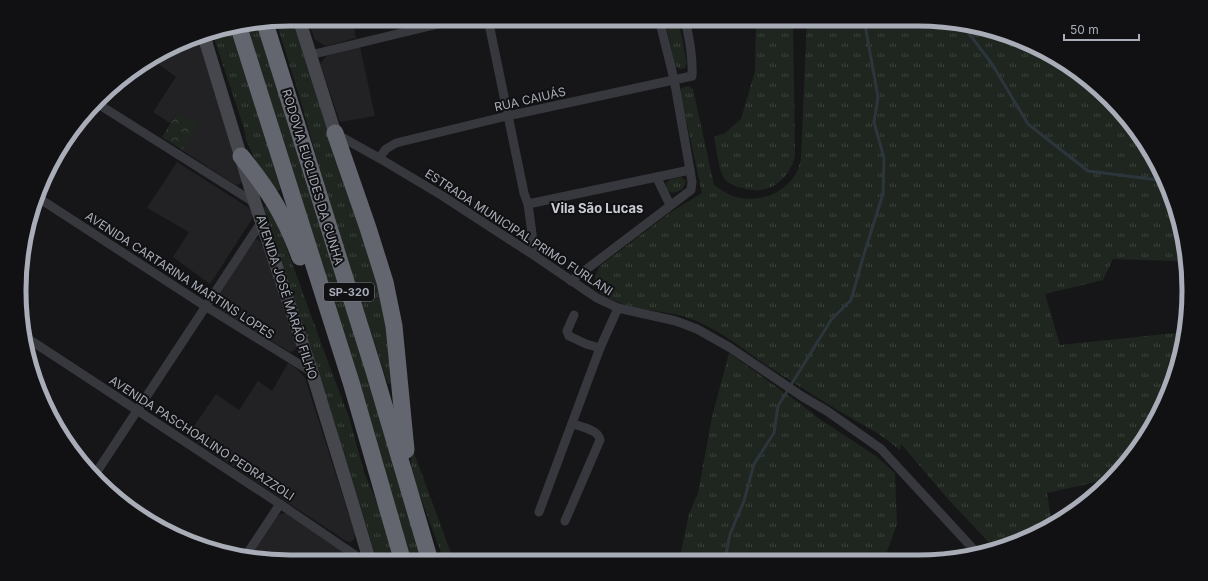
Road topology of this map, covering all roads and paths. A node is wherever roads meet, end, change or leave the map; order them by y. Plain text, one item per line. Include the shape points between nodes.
1 (301, 26) edge
2 (431, 26) edge
3 (489, 26) edge
4 (661, 26) edge
5 (686, 26) edge
6 (691, 26) edge
7 (265, 27) edge
8 (240, 31) edge
9 (203, 41) edge
10 (690, 43) junction
11 (310, 56) junction
12 (674, 79) junction
13 (101, 106) edge
14 (507, 116) junction
15 (335, 133) junction
16 (241, 156) junction
17 (379, 158) junction
18 (690, 170) junction
19 (657, 178) junction
20 (42, 200) edge
21 (255, 203) junction
22 (528, 204) junction
23 (670, 205) junction
24 (262, 220) junction
25 (535, 256) junction
26 (571, 281) junction
27 (204, 306) junction
28 (618, 308) junction
29 (574, 315) dead end
30 (31, 340) edge
31 (600, 348) junction
32 (343, 358) junction
33 (312, 372) junction
34 (137, 409) junction
35 (573, 424) junction
36 (97, 471) edge
37 (413, 502) junction
38 (280, 504) junction
39 (540, 512) dead end
40 (565, 521) dead end
41 (973, 549) edge
42 (249, 552) edge
43 (355, 555) edge
44 (368, 555) edge
45 (401, 555) edge
46 (428, 555) edge

1 - 11 main road
2 - 11 street
3 - 14 street
4 - 12 street
5 - 10 street
6 - 10 street
7 - 37 highway, RODOVIA EUCLIDES DA CUNHA / SP-320
8 - 32 highway, RODOVIA EUCLIDES DA CUNHA / SP-320
9 - 16 main road, AVENIDA JOSÉ MARÃO FILHO
10 - 12 street, RUA CAIUÁS via 692,76
11 - 15 main road
12 - 14 street, RUA CAIUÁS
12 - 18 street
13 - 21 street
14 - 17 street, RUA CAIUÁS via 396,143 386,149
14 - 22 street
15 - 17 street, ESTRADA MUNICIPAL PRIMO FURLANI
15 - 37 highway via 385,282 394,326
16 - 21 main road, AVENIDA JOSÉ MARÃO FILHO
16 - 32 highway via 262,182 280,211
17 - 25 street, ESTRADA MUNICIPAL PRIMO FURLANI
18 - 19 street
18 - 23 street via 691,190
19 - 22 street
19 - 23 street
20 - 27 street, AVENIDA CARTARINA MARTINS LOPES
21 - 24 main road, AVENIDA JOSÉ MARÃO FILHO
22 - 25 street
23 - 26 street
24 - 27 street
24 - 33 main road, AVENIDA JOSÉ MARÃO FILHO
25 - 26 street, ESTRADA MUNICIPAL PRIMO FURLANI
26 - 28 street, ESTRADA MUNICIPAL PRIMO FURLANI
27 - 33 street, AVENIDA CARTARINA MARTINS LOPES
27 - 34 street
28 - 31 street
28 - 41 street, ESTRADA MUNICIPAL PRIMO FURLANI via 676,321 697,329 827,411 881,449
29 - 31 street via 567,331 569,336
30 - 34 street, AVENIDA PASCHOALINO PEDRAZZOLI
31 - 35 street
32 - 45 highway, RODOVIA EUCLIDES DA CUNHA / SP-320
33 - 44 main road, AVENIDA JOSÉ MARÃO FILHO
34 - 36 street
34 - 38 street, AVENIDA PASCHOALINO PEDRAZZOLI
35 - 39 street
35 - 40 street via 597,433 600,440
37 - 46 highway, RODOVIA EUCLIDES DA CUNHA / SP-320
38 - 42 street
38 - 43 street, AVENIDA PASCHOALINO PEDRAZZOLI

